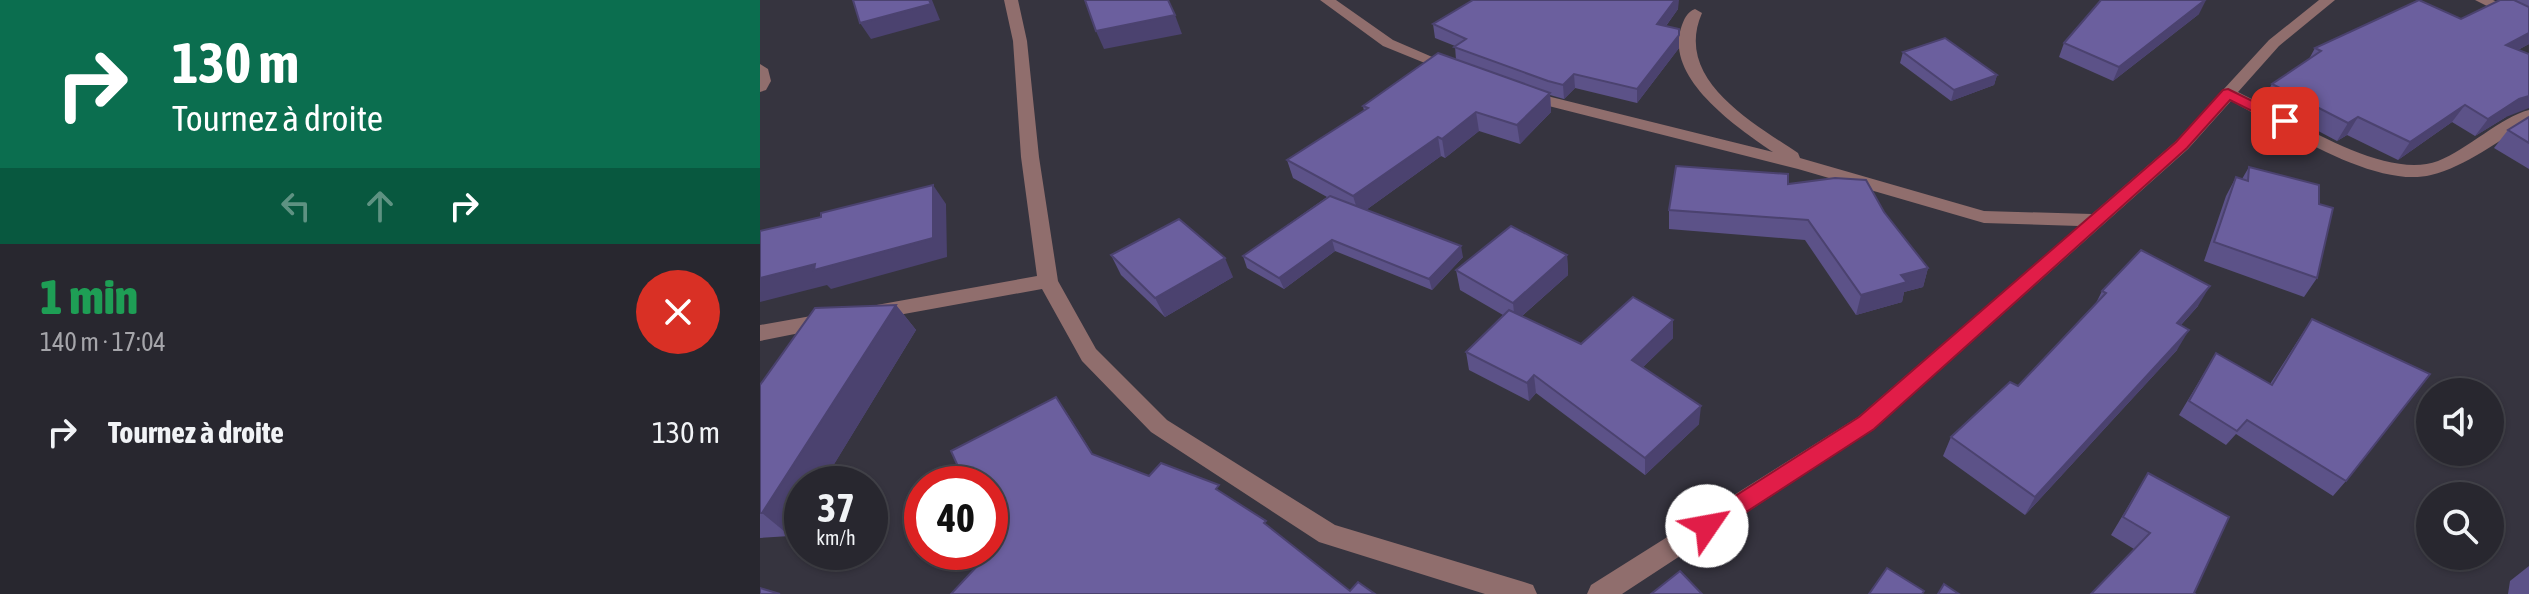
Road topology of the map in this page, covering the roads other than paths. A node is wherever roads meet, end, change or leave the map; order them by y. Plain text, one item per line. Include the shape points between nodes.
1 (1011, 0) edge
2 (1327, 0) edge
3 (2328, 0) edge
4 (2482, 0) edge
5 (1695, 13) dead end
6 (2529, 23) edge
7 (760, 69) edge
8 (1464, 74) edge
9 (760, 87) edge
10 (1517, 92) edge
11 (2228, 93) junction
12 (2529, 115) edge
13 (1802, 164) junction
14 (2097, 220) junction
15 (1048, 281) junction
16 (760, 333) edge
17 (1524, 594) edge
18 (1600, 594) edge

1 - 15 street
2 - 8 street via 1388,43
3 - 11 street via 2274,43
4 - 6 street
5 - 13 street via 1687,36 1692,70 1735,117
7 - 9 street
10 - 13 street
11 - 12 street via 2371,164 2414,172 2446,164
11 - 14 street via 2182,145
13 - 14 street via 1984,217
14 - 18 street via 1866,423
15 - 16 street
15 - 17 street via 1089,355 1159,426 1328,534

